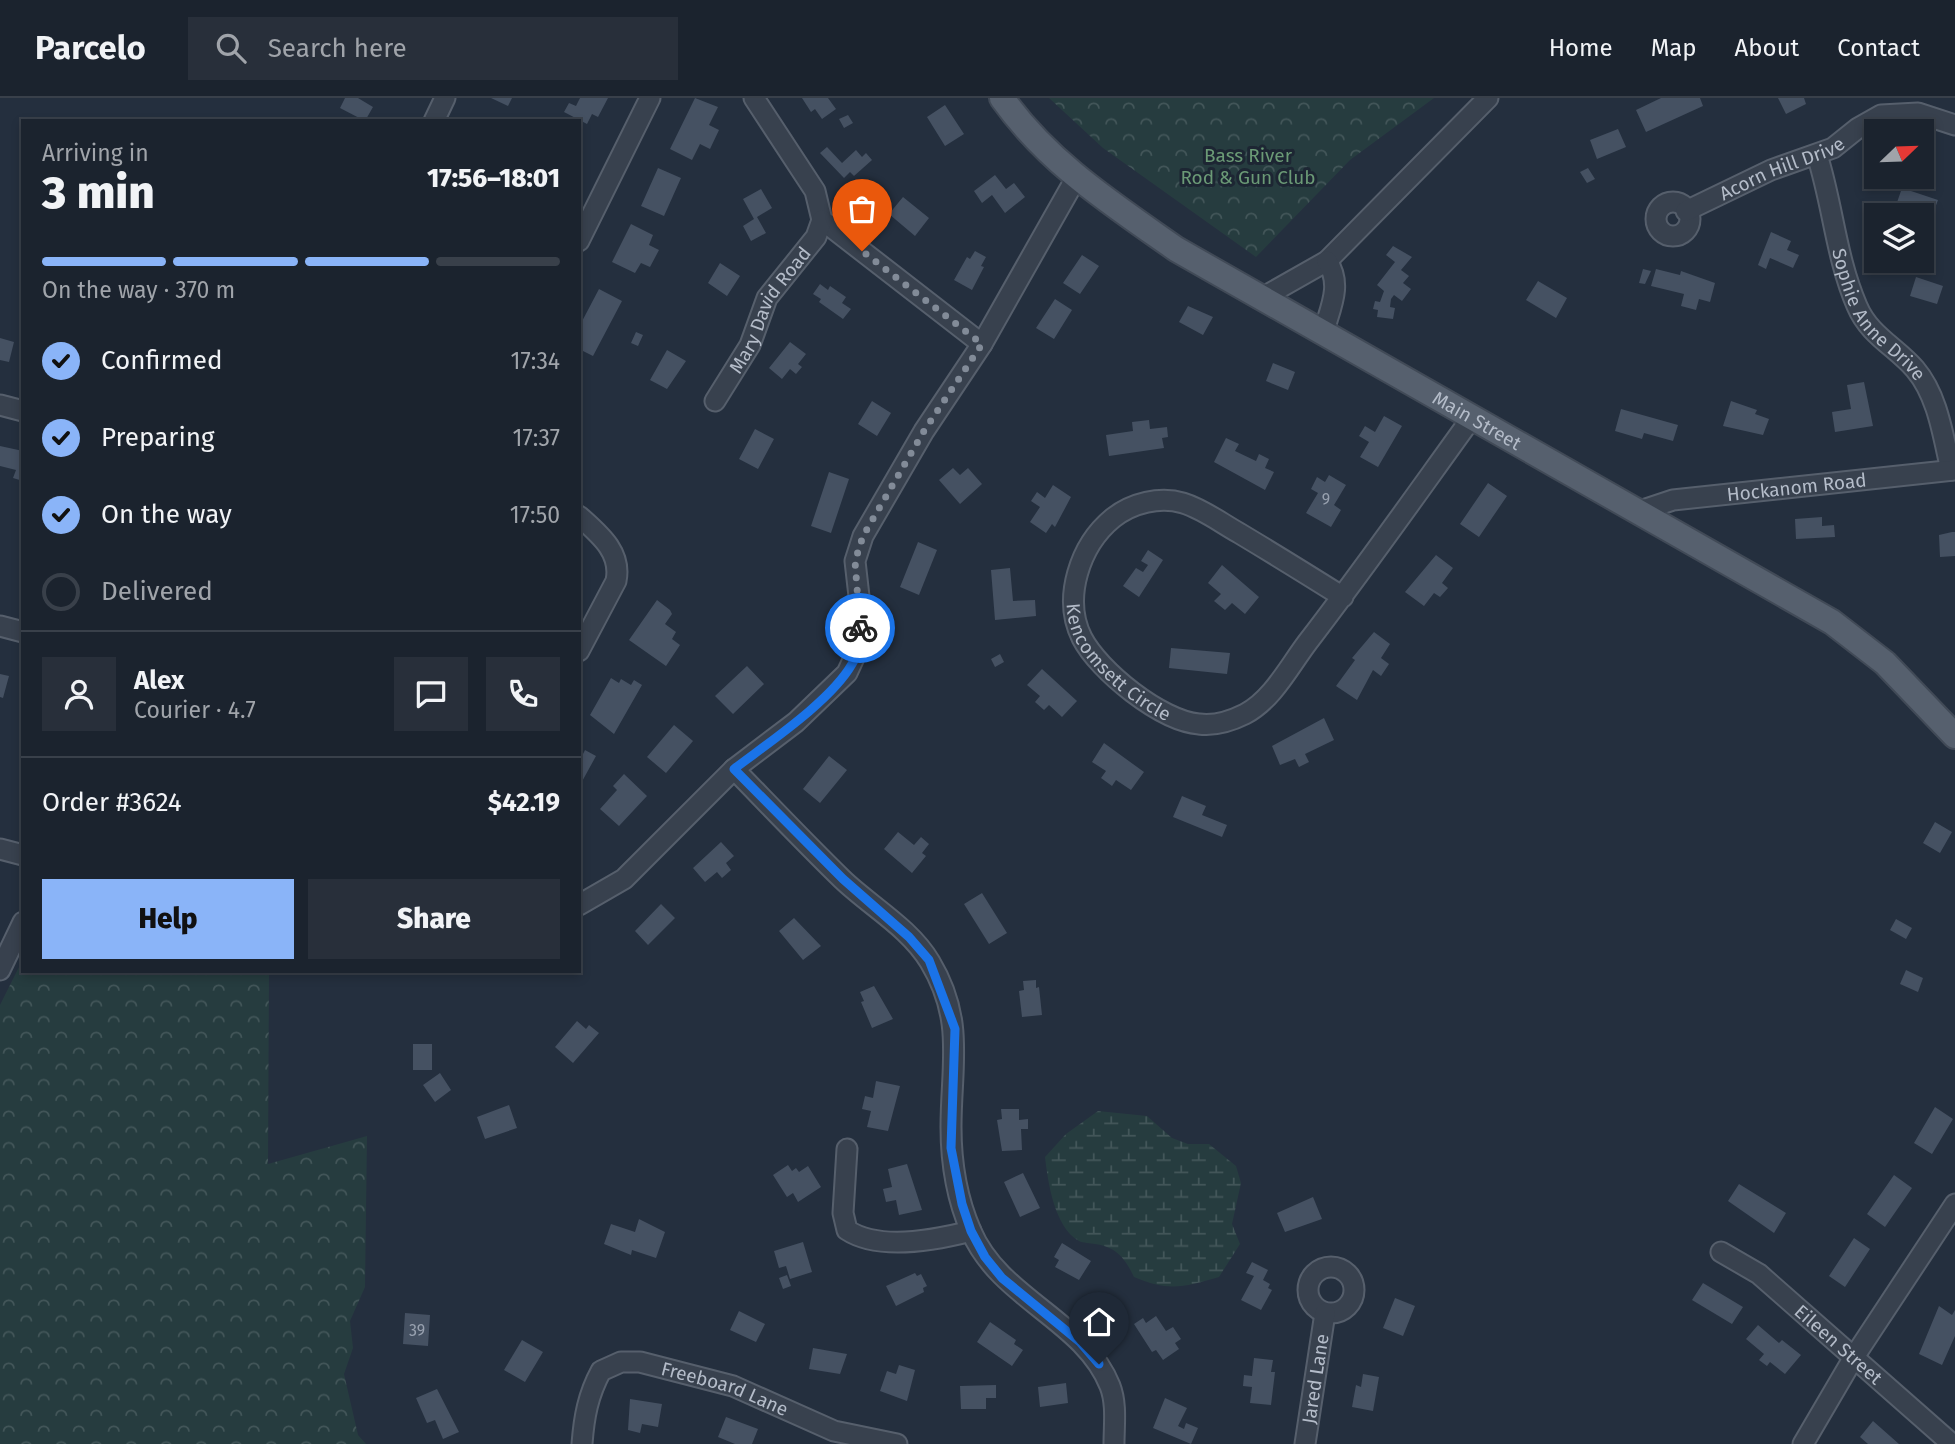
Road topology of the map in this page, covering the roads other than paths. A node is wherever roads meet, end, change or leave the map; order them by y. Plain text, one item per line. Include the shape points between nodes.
1 (444, 98) edge
2 (650, 98) edge
3 (754, 98) edge
4 (1002, 98) edge
5 (1488, 98) edge
6 (435, 119) edge
7 (1955, 125) edge
8 (1817, 155) junction
9 (1076, 178) junction
10 (1686, 211) dead end
11 (822, 220) junction
12 (581, 237) edge
13 (1327, 261) junction
14 (1260, 299) junction
15 (1323, 334) junction
16 (982, 344) junction
17 (715, 401) dead end
18 (0, 405) edge
19 (21, 410) edge
20 (1473, 416) junction
21 (1953, 470) edge
22 (1640, 511) junction
23 (581, 518) edge
24 (1343, 597) junction
25 (0, 626) edge
26 (21, 631) edge
27 (581, 647) edge
28 (1955, 736) edge
29 (734, 769) junction
30 (0, 849) edge
31 (21, 854) edge
32 (581, 904) edge
33 (21, 926) edge
34 (0, 970) edge
35 (847, 1149) dead end
36 (1955, 1204) edge
37 (971, 1231) junction
38 (1721, 1252) dead end
39 (1325, 1313) dead end
40 (1854, 1357) junction
41 (582, 1444) edge
42 (897, 1444) edge
43 (1114, 1444) edge
44 (1305, 1444) edge
45 (1803, 1444) edge
46 (1952, 1444) edge

1 - 6 street
2 - 12 street
3 - 11 street via 815,191
4 - 9 main road, Main Street via 1037,142
5 - 13 street
7 - 8 street, Acorn Hill Drive via 1919,113 1881,115
8 - 10 street, Acorn Hill Drive via 1771,170
8 - 21 street, Sophie Anne Drive via 1858,308 1880,339 1926,384
9 - 14 main road, Main Street via 1175,249
9 - 16 street
11 - 16 street
11 - 17 street, Mary David Road via 816,237 767,298 750,345
13 - 14 street
13 - 15 street via 1336,274 1336,284
14 - 15 main road, Main Street
15 - 20 main road, Main Street
16 - 29 street via 863,536 855,561 861,614 854,662 796,722
18 - 19 street
20 - 22 main road, Main Street
20 - 24 street, Kencomsett Circle
21 - 22 street, Hockanom Road via 1673,500
22 - 28 main road, Main Street via 1852,636 1885,663
23 - 27 street via 611,548 618,570
24 - 24 street, Kencomsett Circle via 1196,508 1159,500 1118,514 1099,532 1080,564 1074,600 1082,637 1104,666 1154,706 1183,721 1208,724 1235,718 1263,701
25 - 26 street
29 - 32 street via 624,879
29 - 37 street via 929,960 955,1029 951,1148
30 - 31 street
33 - 34 street
35 - 37 street via 843,1213 847,1230 857,1237 926,1242
36 - 40 street
37 - 43 street via 1002,1278 1080,1342 1099,1364 1115,1407
38 - 40 street, Eileen Street via 1759,1274
39 - 44 street, Jared Lane
40 - 45 street
40 - 46 street, Eileen Street
41 - 42 street, Freeboard Lane via 590,1391 601,1371 621,1362 640,1362 733,1386 834,1432

